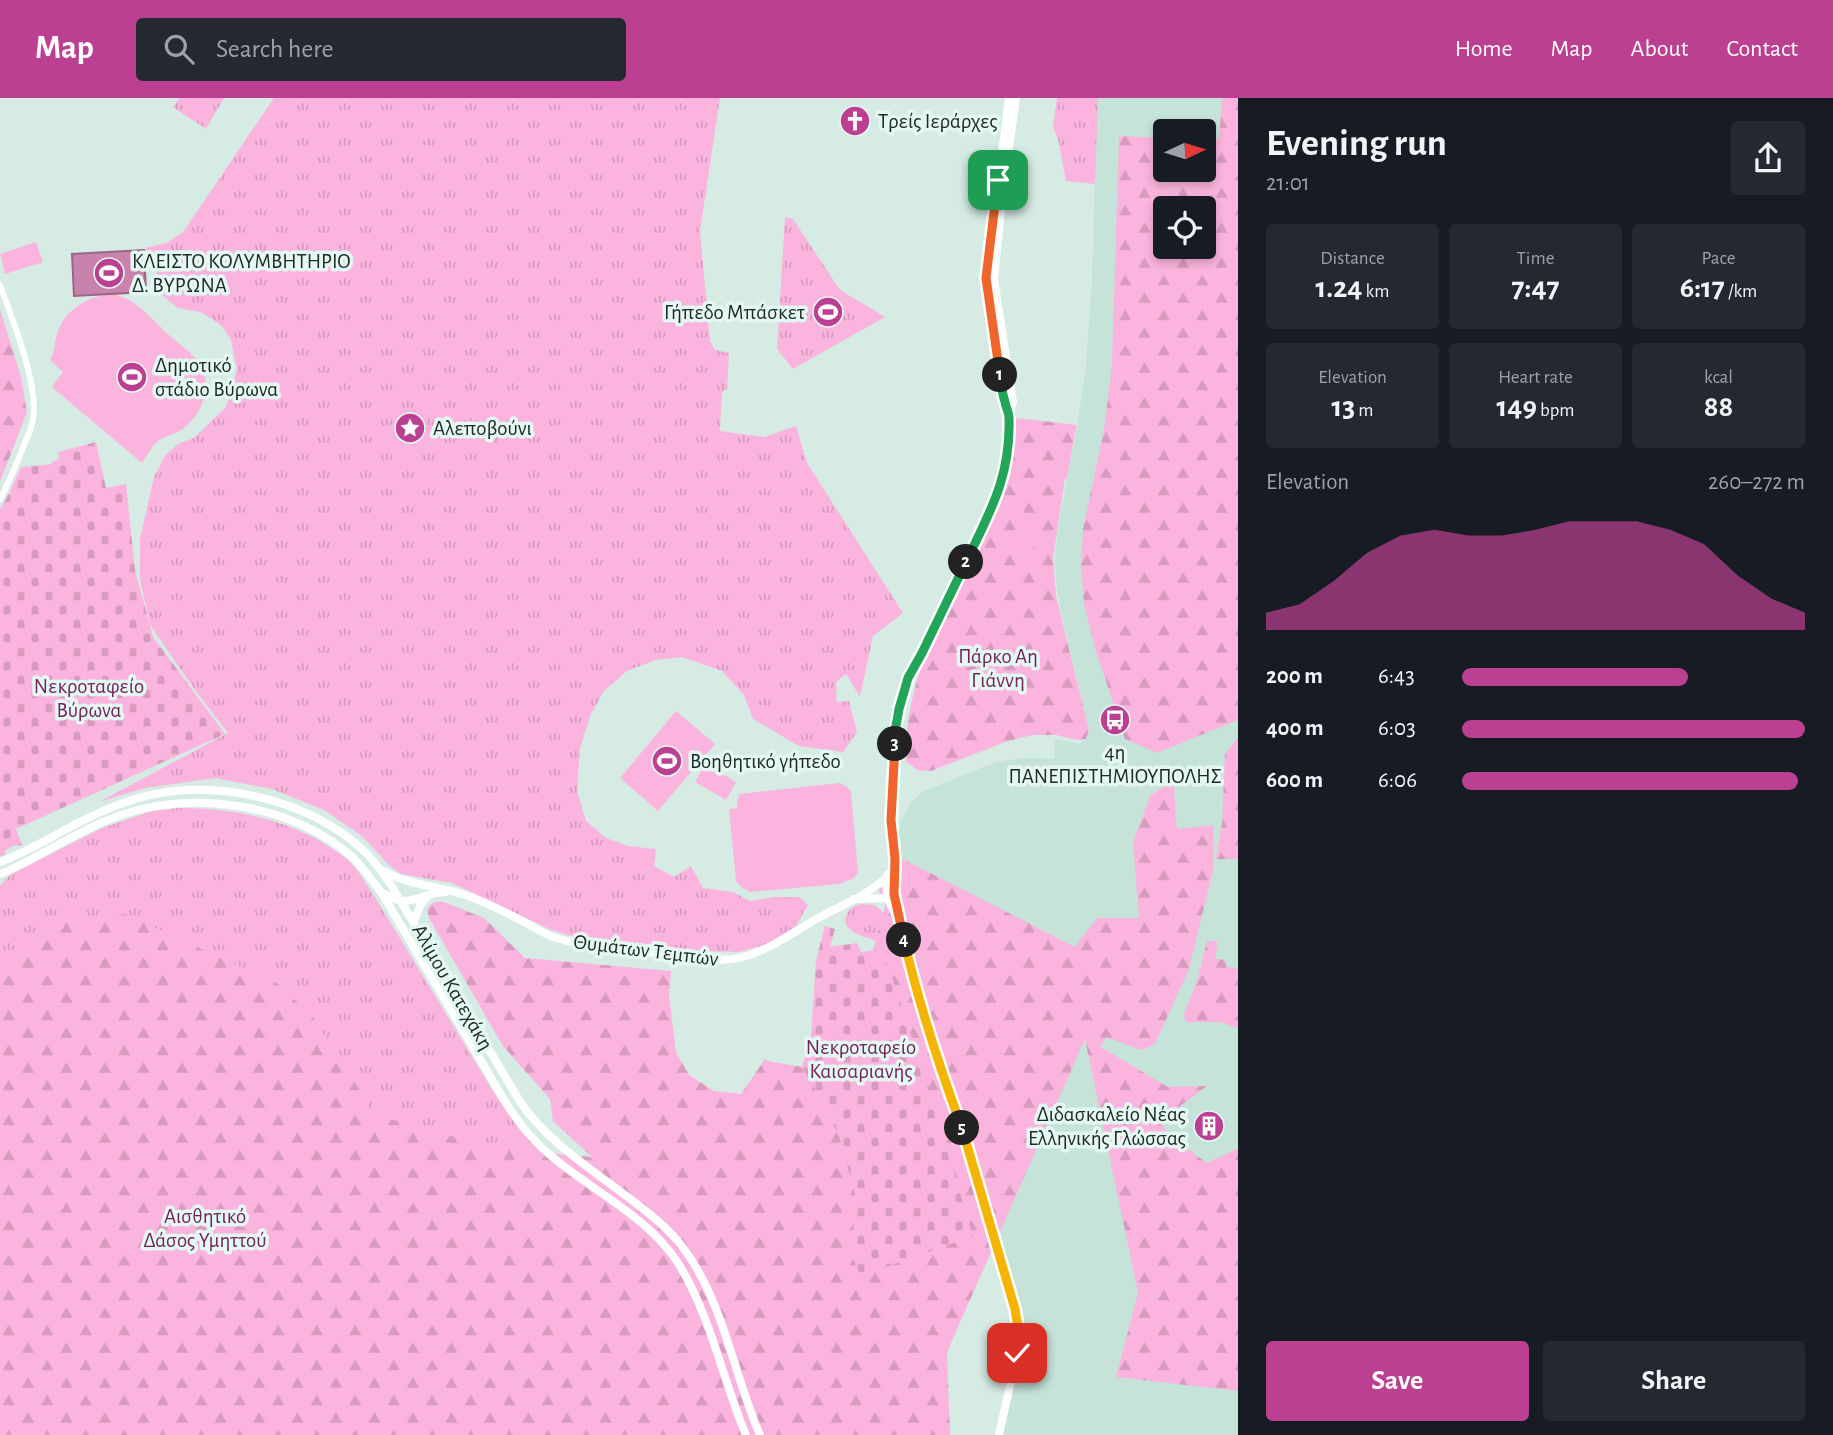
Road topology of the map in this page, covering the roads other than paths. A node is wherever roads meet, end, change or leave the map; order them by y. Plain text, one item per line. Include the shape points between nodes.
1 (1009, 98) edge
2 (1016, 98) edge
3 (0, 285) edge
4 (1009, 414) junction
5 (0, 499) edge
6 (895, 859) junction
7 (0, 862) edge
8 (378, 867) junction
9 (0, 874) edge
10 (887, 878) junction
11 (874, 888) junction
12 (381, 892) junction
13 (455, 892) junction
14 (429, 895) junction
15 (889, 895) junction
16 (854, 900) junction
17 (402, 902) junction
18 (414, 921) junction
19 (746, 1435) edge
20 (760, 1435) edge
21 (999, 1435) edge

1 - 4 main road via 986,278
2 - 4 main road via 994,279 1013,402
3 - 5 street via 30,380 34,414
4 - 6 main road via 999,492 902,696 891,820
6 - 10 main road
6 - 15 main road
7 - 8 main road, Αλίμου Κατεχάκη via 134,799 203,790 248,795 315,818 344,835
8 - 13 main road, Θυμάτων Τεμπών via 404,881
8 - 17 main road, Αλίμου Κατεχάκη
9 - 12 main road, Αλίμου Κατεχάκη via 120,816 153,807 203,803 253,809 315,832 354,859
10 - 11 main road
10 - 15 main road
11 - 15 main road
11 - 16 main road
12 - 17 main road
12 - 19 main road, Αλίμου Κατεχάκη via 527,1132 657,1236 678,1263 703,1313
13 - 14 main road
13 - 16 main road, Θυμάτων Τεμπών via 552,937 579,944 726,960 766,950
14 - 17 main road
14 - 18 main road
15 - 16 main road, Θυμάτων Τεμπών
15 - 21 main road via 1015,1309 1017,1353
17 - 18 main road, Αλίμου Κατεχάκη
18 - 20 main road, Αλίμου Κατεχάκη via 536,1123 665,1227 689,1256 715,1308

